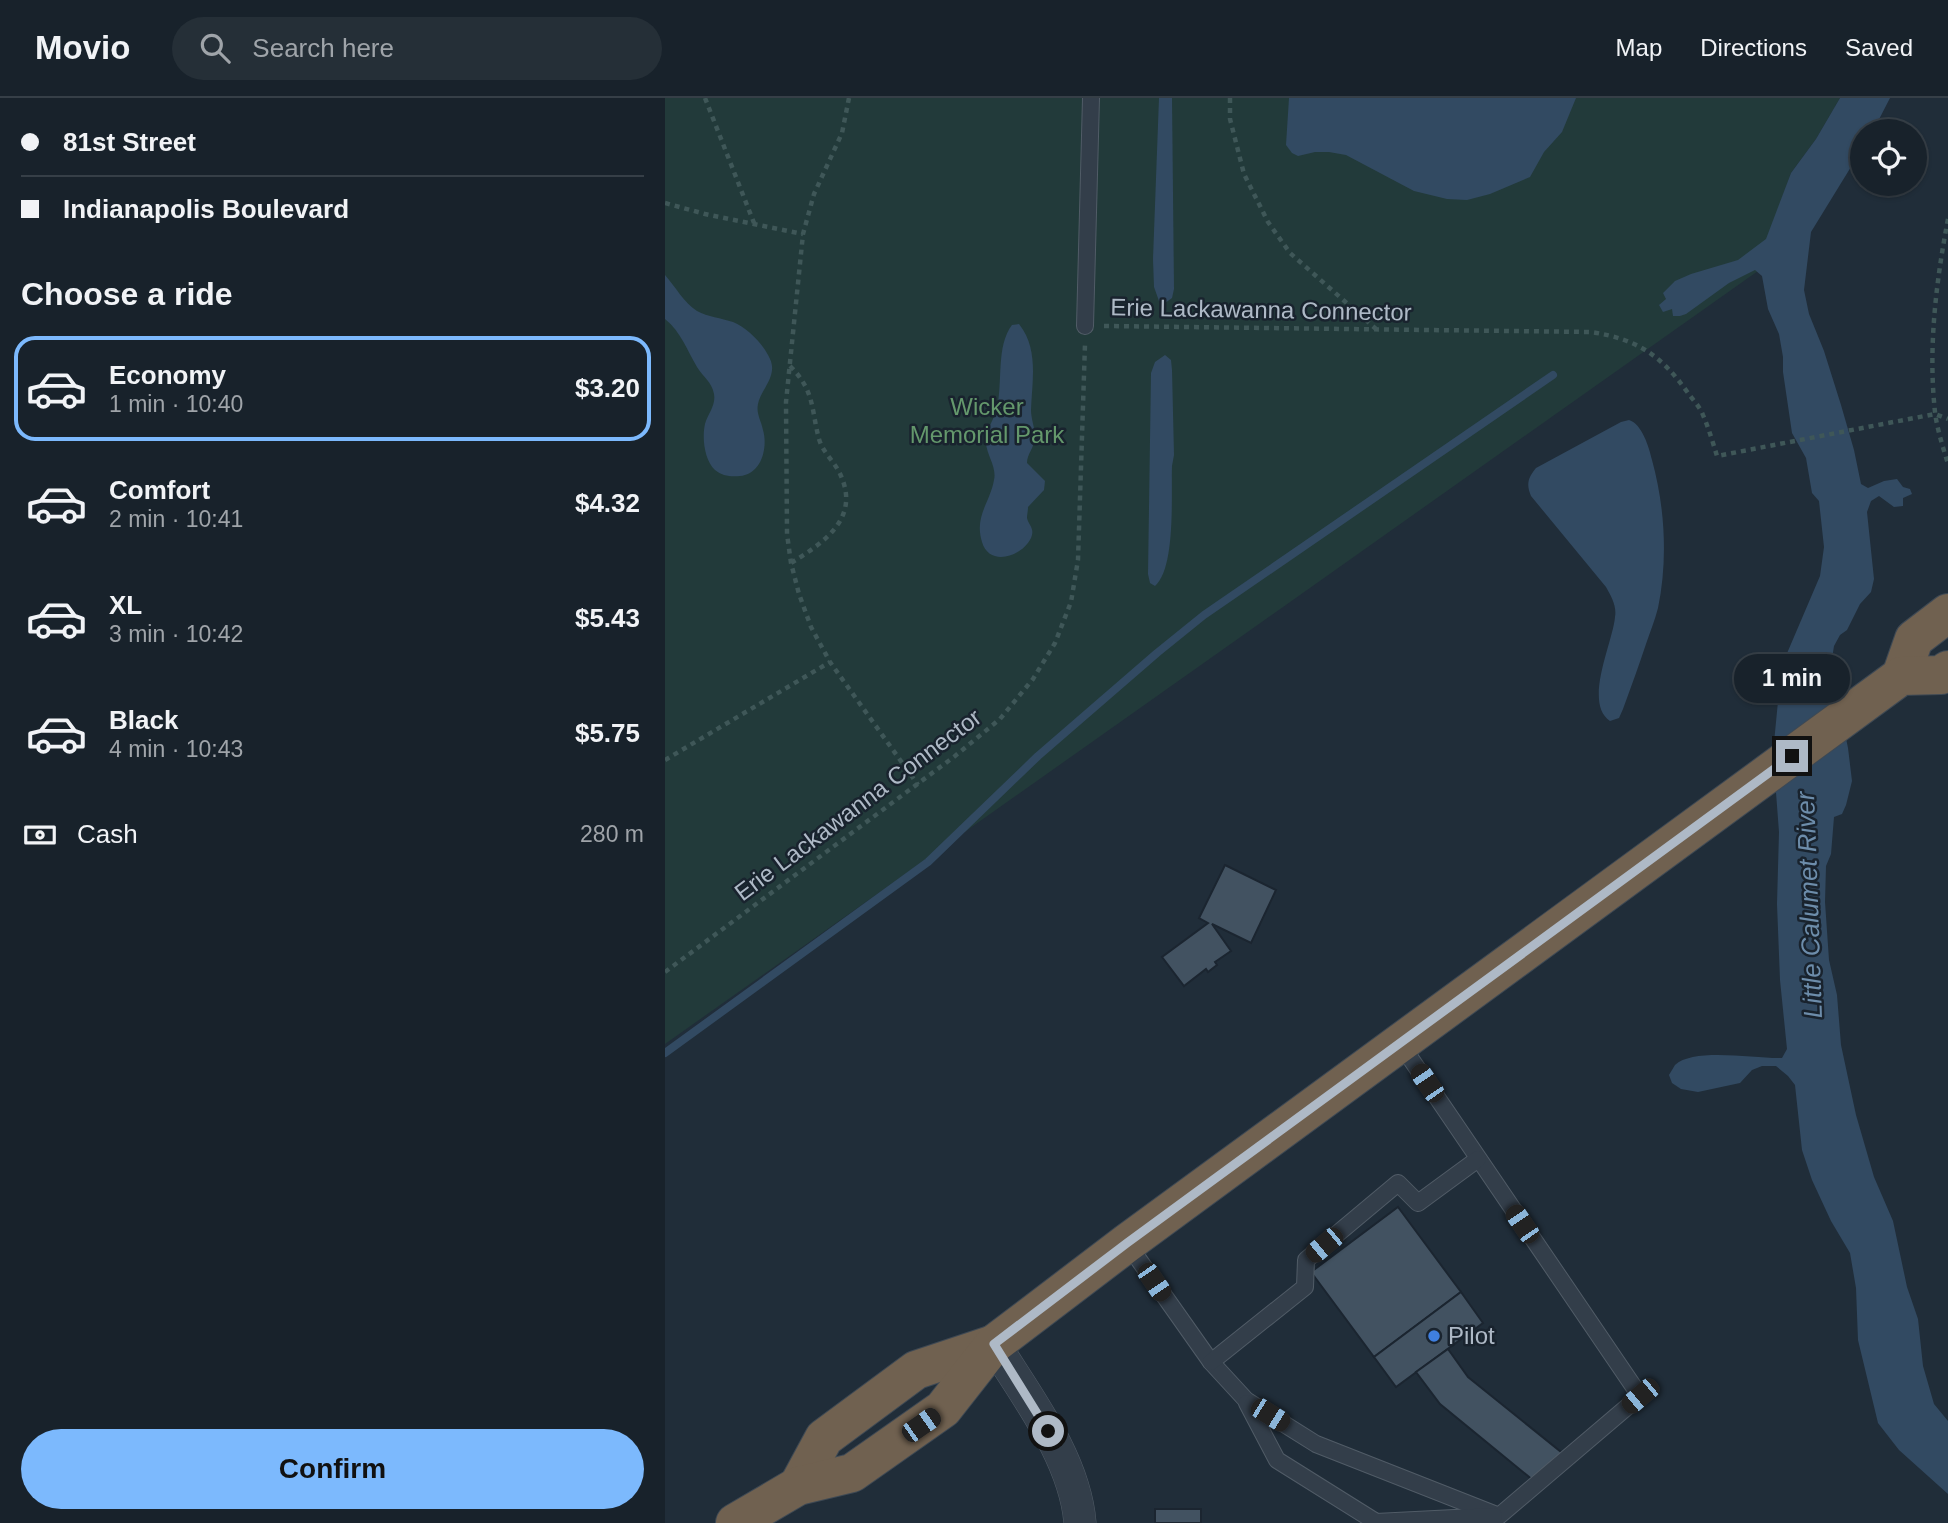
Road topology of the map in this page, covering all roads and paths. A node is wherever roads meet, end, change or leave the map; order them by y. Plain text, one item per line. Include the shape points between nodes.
1 (705, 98) edge
2 (849, 98) edge
3 (1091, 98) edge
4 (1230, 98) edge
5 (665, 203) edge
6 (1948, 219) edge
7 (754, 224) junction
8 (803, 234) junction
9 (1085, 326) junction
10 (1377, 330) junction
11 (790, 366) junction
12 (1935, 414) junction
13 (1948, 419) edge
14 (1948, 464) edge
15 (791, 563) junction
16 (1948, 613) edge
17 (830, 662) junction
18 (1948, 670) edge
19 (1901, 676) junction
20 (665, 760) edge
21 (918, 785) junction
22 (665, 972) edge
23 (1400, 1043) junction
24 (1478, 1159) junction
25 (1127, 1243) junction
26 (994, 1344) junction
27 (1211, 1362) junction
28 (1246, 1400) junction
29 (1499, 1516) junction
30 (735, 1523) edge
31 (1080, 1523) edge

1 - 7 path
2 - 8 path via 842,133 814,194
3 - 9 lane
4 - 10 path via 1230,119 1244,174 1268,222 1290,253
5 - 7 path
6 - 12 path via 1933,338
7 - 8 path
8 - 11 path
9 - 10 path, Erie Lackawanna Connector
9 - 21 path, Erie Lackawanna Connector via 1078,560 1071,602 1055,643 1000,719
10 - 12 path, Erie Lackawanna Connector via 1591,332 1630,341 1676,376 1702,413 1717,456
11 - 15 path via 786,429
11 - 15 path via 810,394 820,444 847,491 842,518 831,533
12 - 13 path
12 - 14 path
15 - 17 path via 811,627
16 - 19 highway via 1914,639
17 - 20 path
17 - 21 path
18 - 19 highway via 1941,675
19 - 23 highway
21 - 22 path, Erie Lackawanna Connector
23 - 24 lane
23 - 25 highway
24 - 27 lane via 1418,1203 1398,1183 1306,1260 1305,1287
24 - 29 lane via 1640,1396
25 - 26 highway
25 - 27 lane
26 - 30 highway via 916,1370 824,1438 798,1486
26 - 31 street via 1068,1471 1079,1503
27 - 28 lane
28 - 29 lane via 1316,1444
28 - 29 lane via 1277,1460 1376,1522

